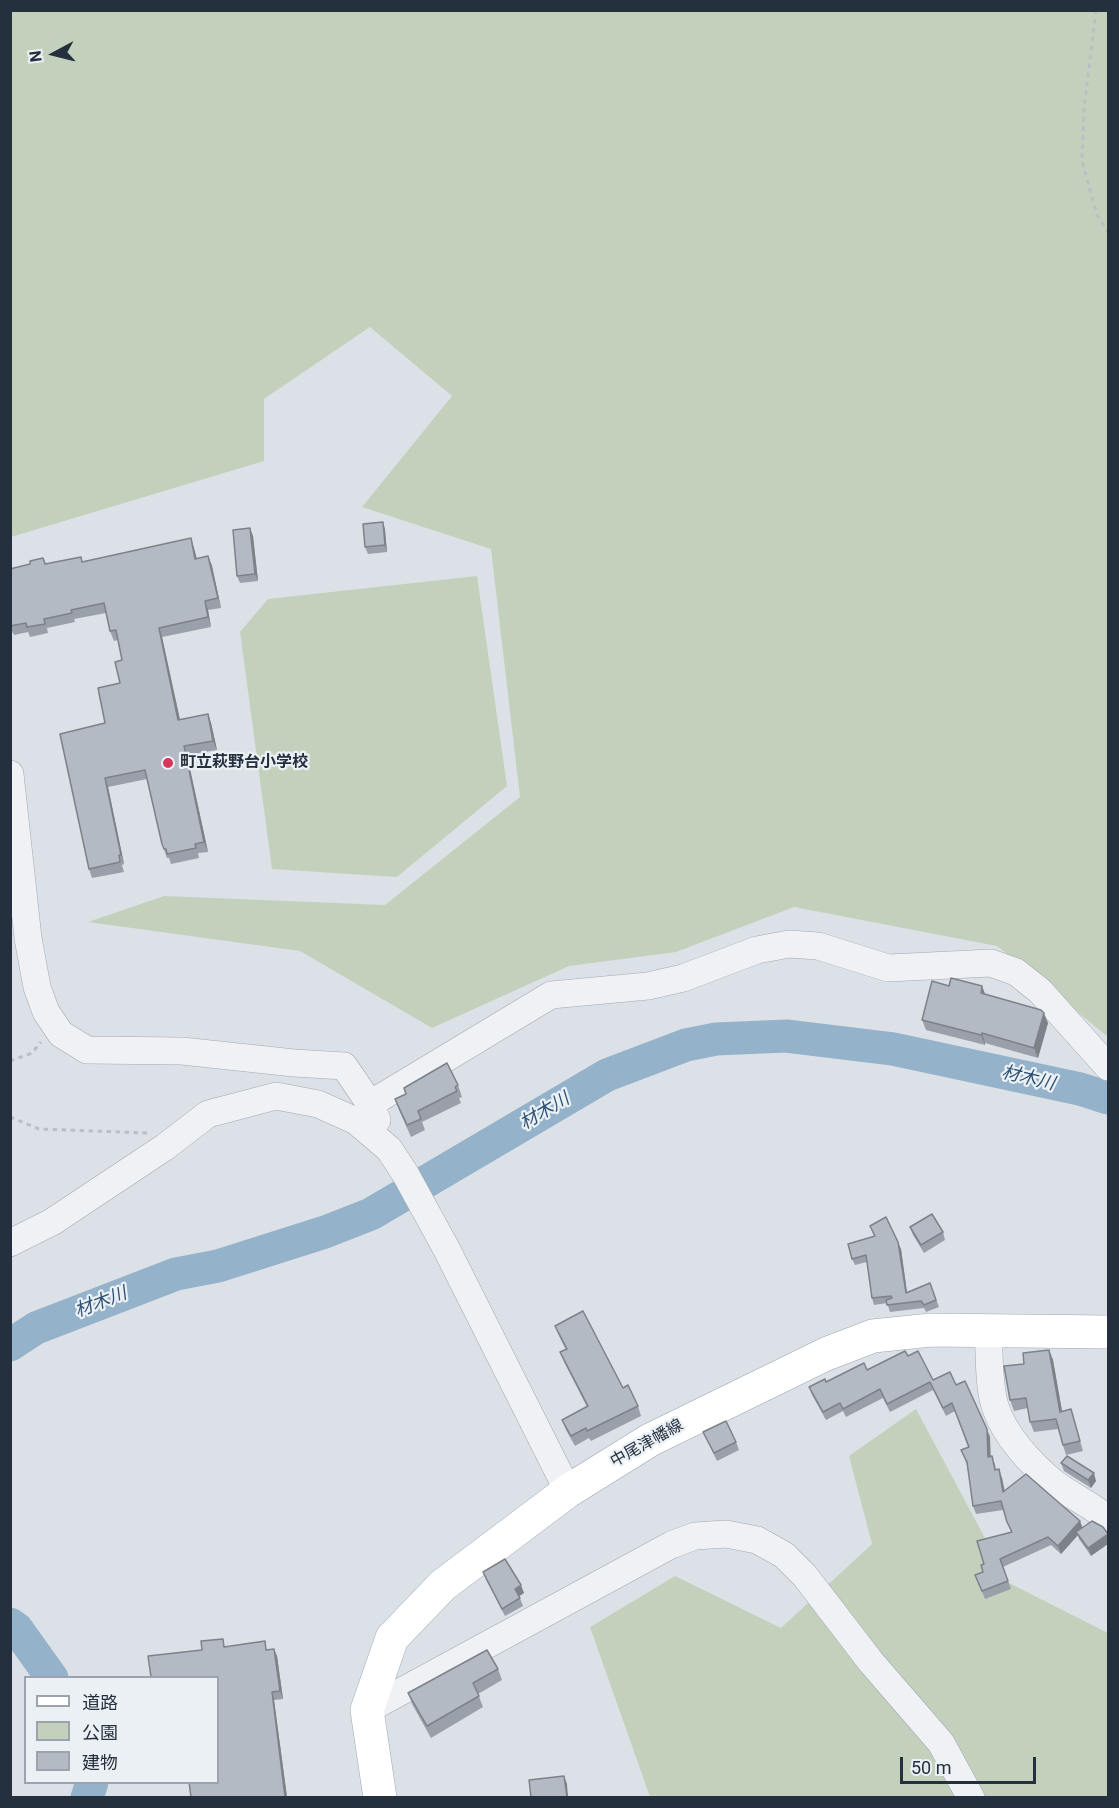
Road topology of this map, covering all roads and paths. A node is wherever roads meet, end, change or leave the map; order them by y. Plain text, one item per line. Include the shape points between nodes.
1 (1096, 10) edge
2 (1108, 232) edge
3 (10, 774) edge
4 (54, 1024) junction
5 (10, 1061) edge
6 (1108, 1066) edge
7 (370, 1104) junction
8 (10, 1117) edge
9 (147, 1133) dead end
10 (389, 1149) junction
11 (10, 1243) edge
12 (988, 1332) junction
13 (1108, 1332) edge
14 (568, 1491) junction
15 (1108, 1519) edge
16 (367, 1710) junction
17 (380, 1797) edge
18 (970, 1797) edge

1 - 2 path via 1082,161 1097,215
3 - 4 street via 30,948 37,987
4 - 5 path via 32,1053
4 - 7 street via 61,1034 87,1050 182,1051 344,1066
6 - 7 street via 1040,991 1016,972 992,963 888,968 818,946 789,944 757,950 683,978 648,986 551,995
7 - 10 street
8 - 9 path via 39,1129
10 - 11 street via 356,1121 318,1104 276,1096 208,1114 52,1222
10 - 14 street via 447,1250
12 - 13 main road, 中尾津幡線
12 - 14 main road, 中尾津幡線 via 931,1330 873,1336 826,1354 650,1440
12 - 15 street via 995,1406 1005,1428 1054,1483
14 - 16 main road, 中尾津幡線 via 443,1585 392,1638
16 - 17 main road, 中尾津幡線
16 - 18 street via 671,1545 695,1536 726,1534 758,1540 784,1555 805,1576 871,1662 941,1743

